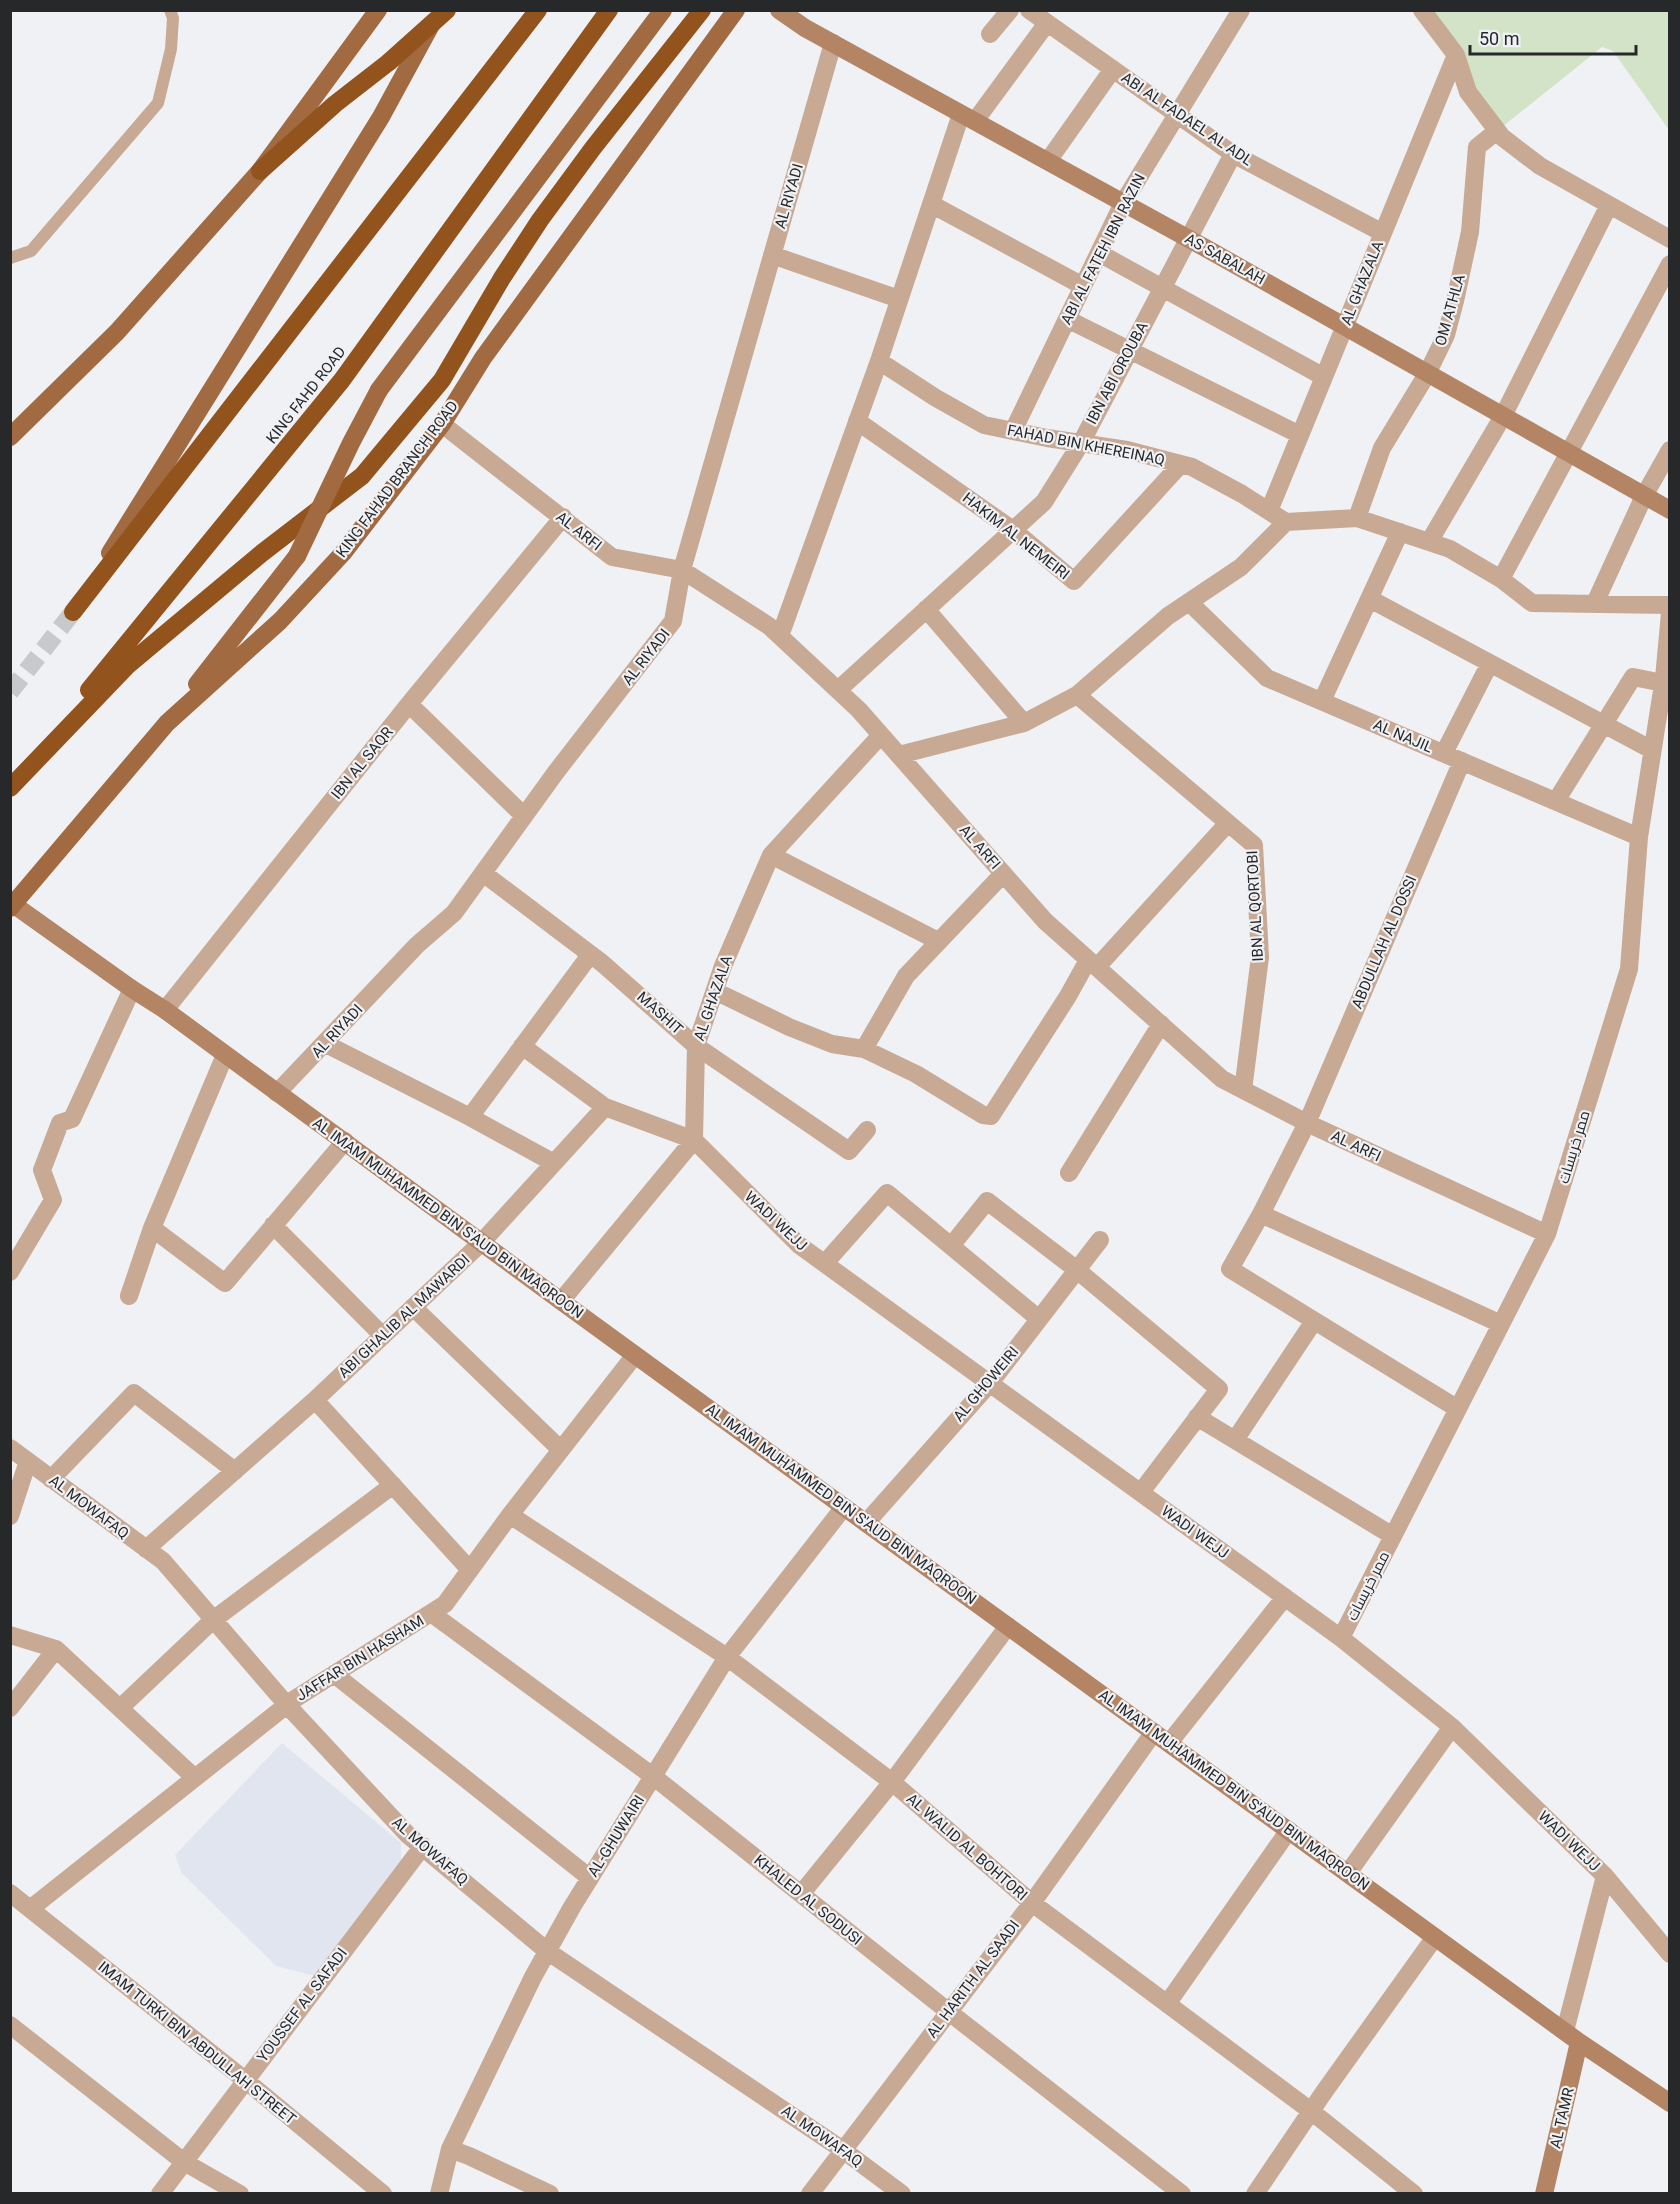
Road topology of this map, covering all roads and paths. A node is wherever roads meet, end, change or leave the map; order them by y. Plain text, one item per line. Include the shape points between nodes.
1 (170, 10) edge
2 (378, 10) edge
3 (439, 10) edge
4 (447, 10) edge
5 (538, 10) edge
6 (609, 10) edge
7 (663, 10) edge
8 (702, 10) edge
9 (736, 10) edge
10 (779, 10) edge
11 (1010, 10) edge
12 (1029, 10) edge
13 (1240, 10) edge
14 (1422, 10) edge
15 (1047, 23) junction
16 (990, 34) dead end
17 (833, 43) junction
18 (1456, 55) junction
19 (1113, 69) junction
20 (1177, 114) junction
21 (968, 118) junction
22 (1497, 131) junction
23 (1233, 154) junction
24 (1047, 161) junction
25 (260, 171) junction
26 (1123, 203) junction
27 (931, 204) junction
28 (1609, 205) junction
29 (1383, 233) junction
30 (1188, 238) junction
31 (1670, 239) edge
32 (1099, 253) junction
33 (772, 255) junction
34 (10, 258) edge
35 (1670, 264) edge
36 (1083, 286) junction
37 (1162, 288) junction
38 (899, 299) junction
39 (1067, 319) junction
40 (1344, 327) junction
41 (1129, 350) junction
42 (879, 362) junction
43 (1427, 374) junction
44 (1324, 377) junction
45 (1503, 416) junction
46 (857, 421) junction
47 (442, 424) junction
48 (1013, 430) junction
49 (1300, 435) junction
50 (10, 437) edge
51 (1081, 443) junction
52 (1670, 450) edge
53 (1567, 453) junction
54 (1181, 464) junction
55 (1644, 496) junction
56 (1670, 510) edge
57 (1269, 511) junction
58 (562, 517) junction
59 (1357, 518) junction
60 (1286, 522) junction
61 (1013, 530) junction
62 (1400, 532) junction
63 (1429, 542) junction
64 (682, 570) junction
65 (1501, 579) junction
66 (1370, 599) junction
67 (1189, 602) junction
68 (1595, 603) junction
69 (1670, 605) edge
70 (926, 609) junction
71 (73, 612) joint
72 (1670, 613) edge
73 (780, 636) junction
74 (1490, 663) junction
75 (1663, 683) junction
76 (837, 690) junction
77 (1077, 695) junction
78 (1322, 701) junction
79 (409, 704) junction
80 (167, 723) junction
81 (1024, 723) junction
82 (1604, 724) junction
83 (881, 735) junction
84 (1653, 750) junction
85 (1444, 753) junction
86 (899, 755) junction
87 (1462, 761) junction
88 (10, 787) edge
89 (1556, 801) junction
90 (524, 816) junction
91 (1228, 823) junction
92 (1639, 837) junction
93 (771, 855) junction
94 (483, 873) junction
95 (1003, 874) junction
96 (11, 904) edge
97 (938, 941) junction
98 (590, 955) junction
99 (1093, 963) junction
100 (132, 989) junction
101 (715, 991) junction
102 (165, 1010) junction
103 (1161, 1024) junction
104 (326, 1044) junction
105 (522, 1046) junction
106 (696, 1046) junction
107 (864, 1049) junction
108 (225, 1054) junction
109 (1243, 1090) junction
110 (277, 1093) junction
111 (605, 1107) junction
112 (470, 1117) junction
113 (1307, 1123) junction
114 (867, 1130) dead end
115 (694, 1140) junction
116 (345, 1141) junction
117 (554, 1163) junction
118 (1069, 1173) dead end
119 (1261, 1214) junction
120 (273, 1225) junction
121 (152, 1228) junction
122 (1547, 1234) junction
123 (1100, 1240) dead end
124 (481, 1243) junction
125 (951, 1246) junction
126 (825, 1263) junction
127 (1077, 1270) junction
128 (10, 1272) edge
129 (129, 1296) dead end
130 (561, 1301) junction
131 (413, 1307) junction
132 (1039, 1319) junction
133 (1314, 1321) junction
134 (1501, 1324) junction
135 (382, 1336) junction
136 (635, 1355) junction
137 (990, 1383) junction
138 (315, 1400) junction
139 (1458, 1408) junction
140 (1197, 1418) junction
141 (1235, 1440) junction
142 (10, 1448) edge
143 (561, 1450) junction
144 (28, 1461) junction
145 (235, 1471) junction
146 (51, 1479) junction
147 (393, 1485) junction
148 (1141, 1492) junction
149 (844, 1507) junction
150 (510, 1515) junction
151 (10, 1516) edge
152 (866, 1523) junction
153 (1393, 1536) junction
154 (146, 1549) junction
155 (470, 1570) junction
156 (1285, 1597) junction
157 (431, 1613) junction
158 (213, 1620) junction
159 (1008, 1626) junction
160 (10, 1635) edge
161 (1341, 1638) junction
162 (56, 1649) junction
163 (728, 1657) junction
164 (334, 1674) junction
165 (287, 1705) junction
166 (10, 1708) edge
167 (120, 1708) junction
168 (1452, 1727) junction
169 (1161, 1738) junction
170 (654, 1777) junction
171 (195, 1778) junction
172 (892, 1782) junction
173 (1289, 1830) junction
174 (423, 1846) junction
175 (1348, 1873) junction
176 (1605, 1876) junction
177 (590, 1878) junction
178 (10, 1893) edge
179 (801, 1894) junction
180 (1032, 1903) junction
181 (30, 1909) junction
182 (1435, 1936) junction
183 (547, 1951) junction
184 (1670, 1954) edge
185 (1167, 2004) junction
186 (949, 2012) junction
187 (10, 2025) edge
188 (1572, 2037) junction
189 (245, 2080) junction
190 (1670, 2103) edge
191 (1311, 2111) junction
192 (450, 2149) junction
193 (843, 2150) junction
194 (184, 2162) junction
195 (160, 2193) edge
196 (240, 2193) edge
197 (382, 2193) edge
198 (439, 2193) edge
199 (550, 2193) edge
200 (810, 2193) edge
201 (902, 2193) edge
202 (1182, 2193) edge
203 (1255, 2193) edge
204 (1414, 2193) edge
205 (1544, 2193) edge

1 - 34 lane via 171,49 158,103 31,251
2 - 25 main road
3 - 71 main road via 381,117
4 - 25 highway, bridge
5 - 71 highway
6 - 88 highway, KING FAHD ROAD via 342,380
7 - 80 main road, bridge via 379,390 297,556
8 - 88 highway via 540,220 442,380 362,476 128,665
9 - 47 main road, KING FAHAD BRANCH ROAD via 483,358
10 - 17 street, AS SABALAH
11 - 16 street
12 - 15 street, ABI AL FADAEL AL ADL
13 - 20 street, ABI AL FATEH IBN RAZIN
14 - 18 street
15 - 19 street, ABI AL FADAEL AL ADL
15 - 21 street
17 - 21 street, AS SABALAH
17 - 33 street, AL RIYADI
18 - 22 street via 1468,92
18 - 29 street, AL GHAZALA
19 - 20 street, ABI AL FADAEL AL ADL
19 - 24 street
20 - 23 street, ABI AL FADAEL AL ADL
20 - 26 street, ABI AL FATEH IBN RAZIN
21 - 24 street, AS SABALAH
21 - 27 street
22 - 28 street via 1540,166
22 - 43 street, OM ATHLA via 1477,147 1470,232 1455,301 1446,334
23 - 29 street, ABI AL FADAEL AL ADL
23 - 30 street, IBN ABI OROUBA
24 - 26 street, AS SABALAH
25 - 50 main road via 117,332
26 - 30 street, AS SABALAH
26 - 32 street, ABI AL FATEH IBN RAZIN
27 - 36 street
27 - 38 street
28 - 31 street
28 - 45 street
29 - 40 street, AL GHAZALA
30 - 37 street, IBN ABI OROUBA
30 - 40 street, AS SABALAH
32 - 36 street, ABI AL FATEH IBN RAZIN
32 - 37 street
33 - 38 street
33 - 64 street, AL RIYADI
35 - 53 street
36 - 39 street, ABI AL FATEH IBN RAZIN
37 - 41 street, IBN ABI OROUBA
37 - 44 street
38 - 42 street
39 - 41 street
39 - 48 street, ABI AL FATEH IBN RAZIN
40 - 43 street, AS SABALAH
40 - 44 street, AL GHAZALA
41 - 49 street
41 - 51 street, IBN ABI OROUBA
42 - 46 street
42 - 48 street, FAHAD BIN KHEREINAQ via 984,425
43 - 45 street, AS SABALAH
43 - 59 street, OM ATHLA via 1382,448
44 - 49 street, AL GHAZALA
45 - 53 street, AS SABALAH
45 - 63 street
46 - 61 street, HAKIM AL NEMEIRI
46 - 73 street
47 - 58 street, AL ARFI
47 - 80 main road, KING FAHAD BRANCH ROAD via 343,553 280,621
48 - 51 street, FAHAD BIN KHEREINAQ
49 - 57 street, AL GHAZALA
51 - 54 street, FAHAD BIN KHEREINAQ
51 - 61 street, IBN ABI OROUBA via 1044,502
52 - 55 street
53 - 55 street, AS SABALAH
53 - 65 street
54 - 57 street, FAHAD BIN KHEREINAQ
54 - 61 street, HAKIM AL NEMEIRI via 1074,581
55 - 56 street, AS SABALAH
55 - 68 street
57 - 60 street, FAHAD BIN KHEREINAQ
58 - 64 street, AL ARFI via 612,557
58 - 79 street, IBN AL SAQR
59 - 60 street
59 - 62 street
60 - 67 street via 1241,567
61 - 70 street, IBN ABI OROUBA
62 - 63 street
62 - 66 street
63 - 65 street via 1450,549
64 - 73 street, AL ARFI
64 - 90 street, AL RIYADI via 673,621
65 - 68 street via 1532,603
66 - 74 street
66 - 78 street
67 - 77 street
67 - 78 street, AL NAJIL via 1267,678
68 - 69 street
70 - 76 street, IBN ABI OROUBA
70 - 81 street
72 - 75 street, ممر خريسات
73 - 76 street, AL ARFI
74 - 82 street
74 - 85 street
75 - 82 street via 1633,677
75 - 84 street, ممر خريسات
76 - 83 street, AL ARFI
77 - 81 street
77 - 91 street, IBN AL QORTOBI
78 - 85 street, AL NAJIL
79 - 90 street
79 - 102 street, IBN AL SAQR
80 - 96 main road, KING FAHAD BRANCH ROAD
81 - 86 street
82 - 84 street
82 - 89 street
83 - 86 street, AL ARFI
83 - 93 street, AL GHAZALA
84 - 92 street, ممر خريسات
85 - 87 street, AL NAJIL
86 - 95 street, AL ARFI
87 - 89 street, AL NAJIL
87 - 113 street, ABDULLAH AL DOSSI
89 - 92 street, AL NAJIL
90 - 94 street, AL RIYADI
91 - 99 street
91 - 109 street, IBN AL QORTOBI via 1254,845 1260,957
92 - 122 street, ممر خريسات via 1629,969
93 - 97 street
93 - 101 street, AL GHAZALA
94 - 98 street, MASHIT
94 - 104 street, AL RIYADI via 454,913 417,945
95 - 97 street
95 - 99 street, AL ARFI via 1046,921
96 - 100 street, AL IMAM MUHAMMED BIN S'AUD BIN MAQROON
97 - 107 street via 906,976
98 - 105 street
98 - 106 street, MASHIT
99 - 103 street, AL ARFI
99 - 107 street via 991,1116
100 - 102 street, AL IMAM MUHAMMED BIN S'AUD BIN MAQROON
100 - 128 street via 72,1119 60,1123 42,1170 53,1200
101 - 106 street, AL GHAZALA
101 - 107 street via 832,1044
102 - 108 street, AL IMAM MUHAMMED BIN S'AUD BIN MAQROON
103 - 109 street, AL ARFI via 1222,1079
103 - 118 street
104 - 110 street, AL RIYADI
104 - 112 street
105 - 111 street
105 - 112 street
106 - 114 street, MASHIT via 849,1151
106 - 115 street, AL GHAZALA
108 - 110 street, AL IMAM MUHAMMED BIN S'AUD BIN MAQROON
108 - 121 street
109 - 113 street, AL ARFI
110 - 116 street, AL IMAM MUHAMMED BIN S'AUD BIN MAQROON
111 - 115 street
111 - 117 street, ABI GHALIB AL MAWARDI
112 - 117 street
113 - 119 street, ABDULLAH AL DOSSI
113 - 122 street, AL ARFI
115 - 126 street, WADI WEJJ via 799,1245
115 - 130 street
116 - 120 street
116 - 124 street, AL IMAM MUHAMMED BIN S'AUD BIN MAQROON
117 - 124 street, ABI GHALIB AL MAWARDI
119 - 133 street via 1230,1269
119 - 134 street
120 - 121 street via 225,1283
120 - 135 street
121 - 129 street
122 - 134 street, ممر خريسات
123 - 127 street, AL GHOWEIRI
124 - 130 street, AL IMAM MUHAMMED BIN S'AUD BIN MAQROON
124 - 131 street, ABI GHALIB AL MAWARDI
125 - 126 street via 887,1193
125 - 127 street via 987,1201
125 - 132 street
126 - 137 street, WADI WEJJ
127 - 132 street, AL GHOWEIRI
127 - 140 street via 1219,1389
130 - 136 street, AL IMAM MUHAMMED BIN S'AUD BIN MAQROON
131 - 135 street, ABI GHALIB AL MAWARDI
131 - 143 street
132 - 137 street, AL GHOWEIRI
133 - 139 street
133 - 141 street
134 - 139 street, ممر خريسات
135 - 138 street, ABI GHALIB AL MAWARDI
136 - 143 street, JAFFAR BIN HASHAM
136 - 149 street, AL IMAM MUHAMMED BIN S'AUD BIN MAQROON
137 - 148 street, WADI WEJJ
137 - 152 street, AL GHOWEIRI
138 - 145 street, ABI GHALIB AL MAWARDI
138 - 147 street
139 - 153 street, ممر خريسات
140 - 141 street
140 - 148 street
141 - 153 street
142 - 144 street, AL MOWAFAQ
143 - 150 street, JAFFAR BIN HASHAM
144 - 146 street, AL MOWAFAQ
144 - 151 street
145 - 146 street via 134,1393
145 - 154 street, ABI GHALIB AL MAWARDI
146 - 154 street, AL MOWAFAQ
147 - 155 street
147 - 158 street
148 - 156 street, WADI WEJJ
149 - 152 street, AL IMAM MUHAMMED BIN S'AUD BIN MAQROON
149 - 163 street, AL-GHUWAIRI
150 - 155 street, JAFFAR BIN HASHAM
150 - 163 street, AL WALID AL BOHTORI
152 - 159 street, AL IMAM MUHAMMED BIN S'AUD BIN MAQROON
153 - 161 street, ممر خريسات
154 - 158 street, AL MOWAFAQ via 163,1561
155 - 157 street, JAFFAR BIN HASHAM via 445,1604
156 - 161 street, WADI WEJJ
156 - 169 street, AL HARITH AL SAADI
157 - 164 street, JAFFAR BIN HASHAM
157 - 170 street, KHALED AL SODUSI
158 - 165 street, AL MOWAFAQ
158 - 167 street
159 - 169 street, AL IMAM MUHAMMED BIN S'AUD BIN MAQROON
159 - 172 street
160 - 162 street
161 - 168 street, WADI WEJJ
162 - 166 street
162 - 167 street
163 - 170 street, AL-GHUWAIRI
163 - 172 street, AL WALID AL BOHTORI
164 - 165 street, JAFFAR BIN HASHAM
164 - 177 street
165 - 171 street, JAFFAR BIN HASHAM
165 - 174 street, AL MOWAFAQ via 408,1835
167 - 171 street
168 - 175 street
168 - 176 street, WADI WEJJ
169 - 173 street, AL IMAM MUHAMMED BIN S'AUD BIN MAQROON
169 - 180 street, AL HARITH AL SAADI
170 - 177 street, AL-GHUWAIRI
170 - 179 street, KHALED AL SODUSI
171 - 181 street, JAFFAR BIN HASHAM
172 - 179 street
172 - 180 street, AL WALID AL BOHTORI
173 - 175 street, AL IMAM MUHAMMED BIN S'AUD BIN MAQROON
173 - 185 street
174 - 183 street, AL MOWAFAQ
174 - 189 street, YOUSSEF AL SAFADI
175 - 182 street, AL IMAM MUHAMMED BIN S'AUD BIN MAQROON
176 - 184 street, WADI WEJJ
176 - 188 street
177 - 183 street, AL-GHUWAIRI
178 - 181 street, IMAM TURKI BIN ABDULLAH STREET
179 - 186 street, KHALED AL SODUSI
180 - 185 street, AL WALID AL BOHTORI
180 - 186 street, AL HARITH AL SAADI
181 - 189 street, IMAM TURKI BIN ABDULLAH STREET
182 - 188 street, AL IMAM MUHAMMED BIN S'AUD BIN MAQROON
182 - 191 street
183 - 192 street, AL-GHUWAIRI
183 - 193 street, AL MOWAFAQ
185 - 191 street, AL WALID AL BOHTORI
186 - 193 street, AL HARITH AL SAADI
186 - 202 street, KHALED AL SODUSI
187 - 194 street
188 - 190 street, AL IMAM MUHAMMED BIN S'AUD BIN MAQROON
188 - 205 street, AL TAMR
189 - 194 street, YOUSSEF AL SAFADI
189 - 197 street, IMAM TURKI BIN ABDULLAH STREET
191 - 203 street
191 - 204 street, AL WALID AL BOHTORI
192 - 198 street, AL-GHUWAIRI
192 - 199 street
193 - 200 street, AL HARITH AL SAADI
193 - 201 street, AL MOWAFAQ
194 - 195 street, YOUSSEF AL SAFADI
194 - 196 street

